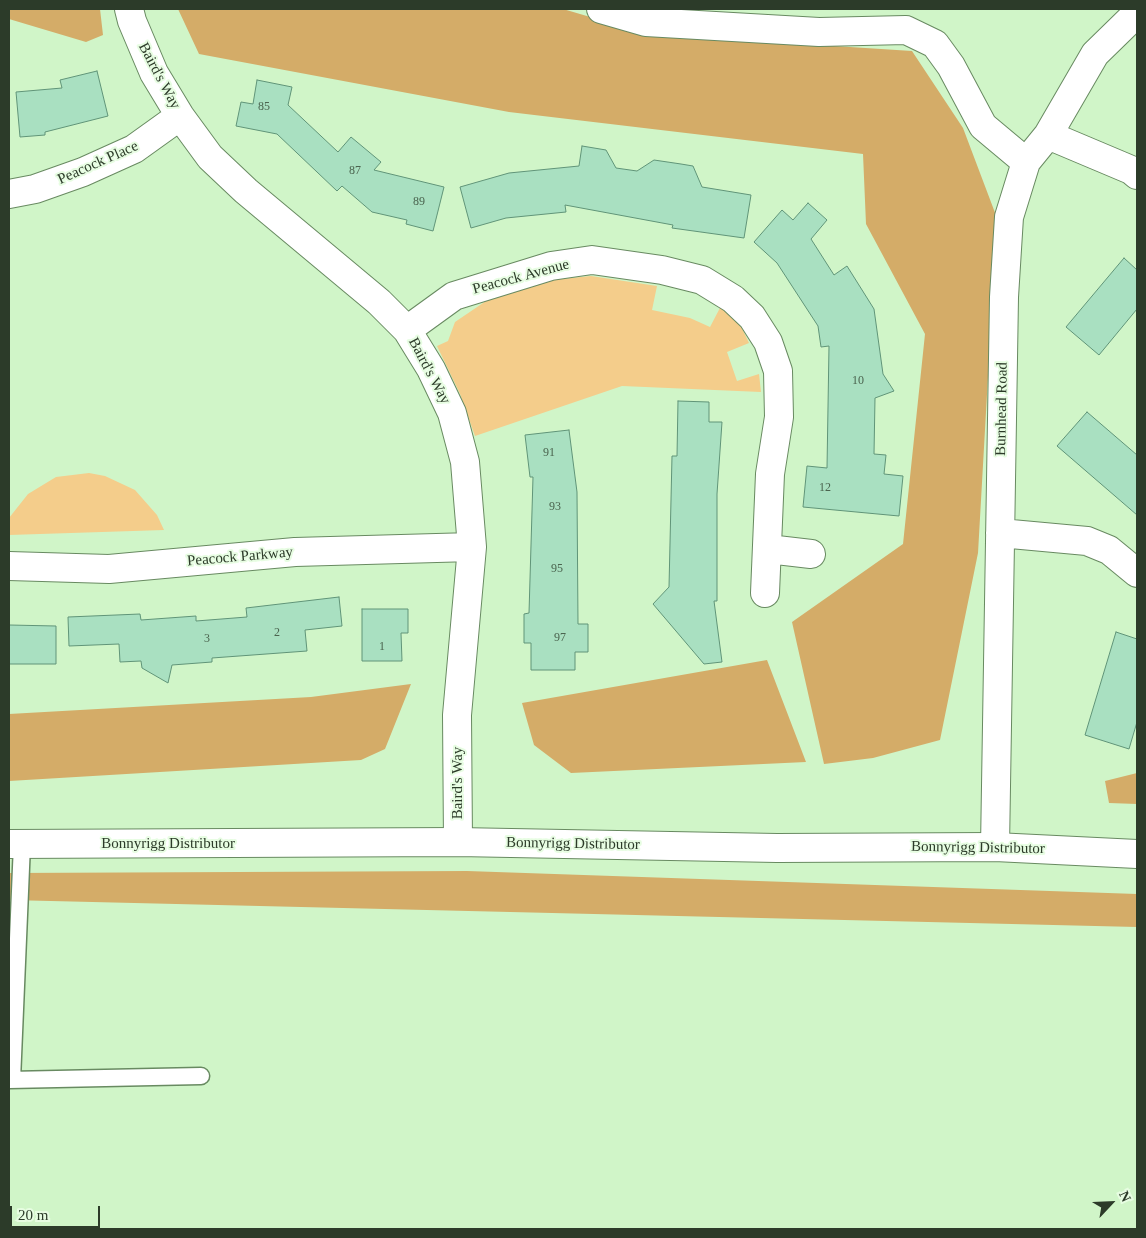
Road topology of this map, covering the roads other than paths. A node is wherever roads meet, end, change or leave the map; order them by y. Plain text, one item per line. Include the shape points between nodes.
1 (129, 9) edge
2 (601, 9) edge
3 (1137, 13) edge
4 (180, 116) junction
5 (1048, 135) junction
6 (1026, 162) junction
7 (1137, 175) edge
8 (9, 194) edge
9 (408, 330) junction
10 (1000, 533) junction
11 (472, 547) junction
12 (768, 550) junction
13 (811, 554) dead end
14 (9, 566) edge
15 (1137, 573) edge
16 (765, 593) dead end
17 (458, 842) junction
18 (15, 844) edge
19 (995, 847) junction
20 (1137, 854) edge
21 (200, 1076) dead end
22 (10, 1080) edge

1 - 4 street, Baird's Way via 154,73
2 - 6 street via 646,22 819,32 906,30 935,44 951,66 983,126
3 - 5 street, Burnhead Road via 1095,54
4 - 8 street, Peacock Place via 134,149 35,190
4 - 9 street, Baird's Way via 210,156 246,191
5 - 6 street, Burnhead Road
5 - 7 street
6 - 10 street, Burnhead Road via 1009,217 1004,297
9 - 11 street, Baird's Way via 432,369 452,413 465,462
9 - 12 street, Peacock Avenue via 454,296 551,266 592,260 662,270 702,280 725,294 752,317 768,342 778,371 780,418 770,474
10 - 15 street via 1087,541 1109,550
10 - 19 street, Burnhead Road
11 - 14 street, Peacock Parkway via 295,552 109,569
11 - 17 street, Baird's Way via 457,715
12 - 13 street
12 - 16 street, Peacock Avenue
17 - 18 street, Bonnyrigg Distributor
17 - 19 street, Bonnyrigg Distributor via 777,848
18 - 22 lane
19 - 20 street, Bonnyrigg Distributor
21 - 22 lane

